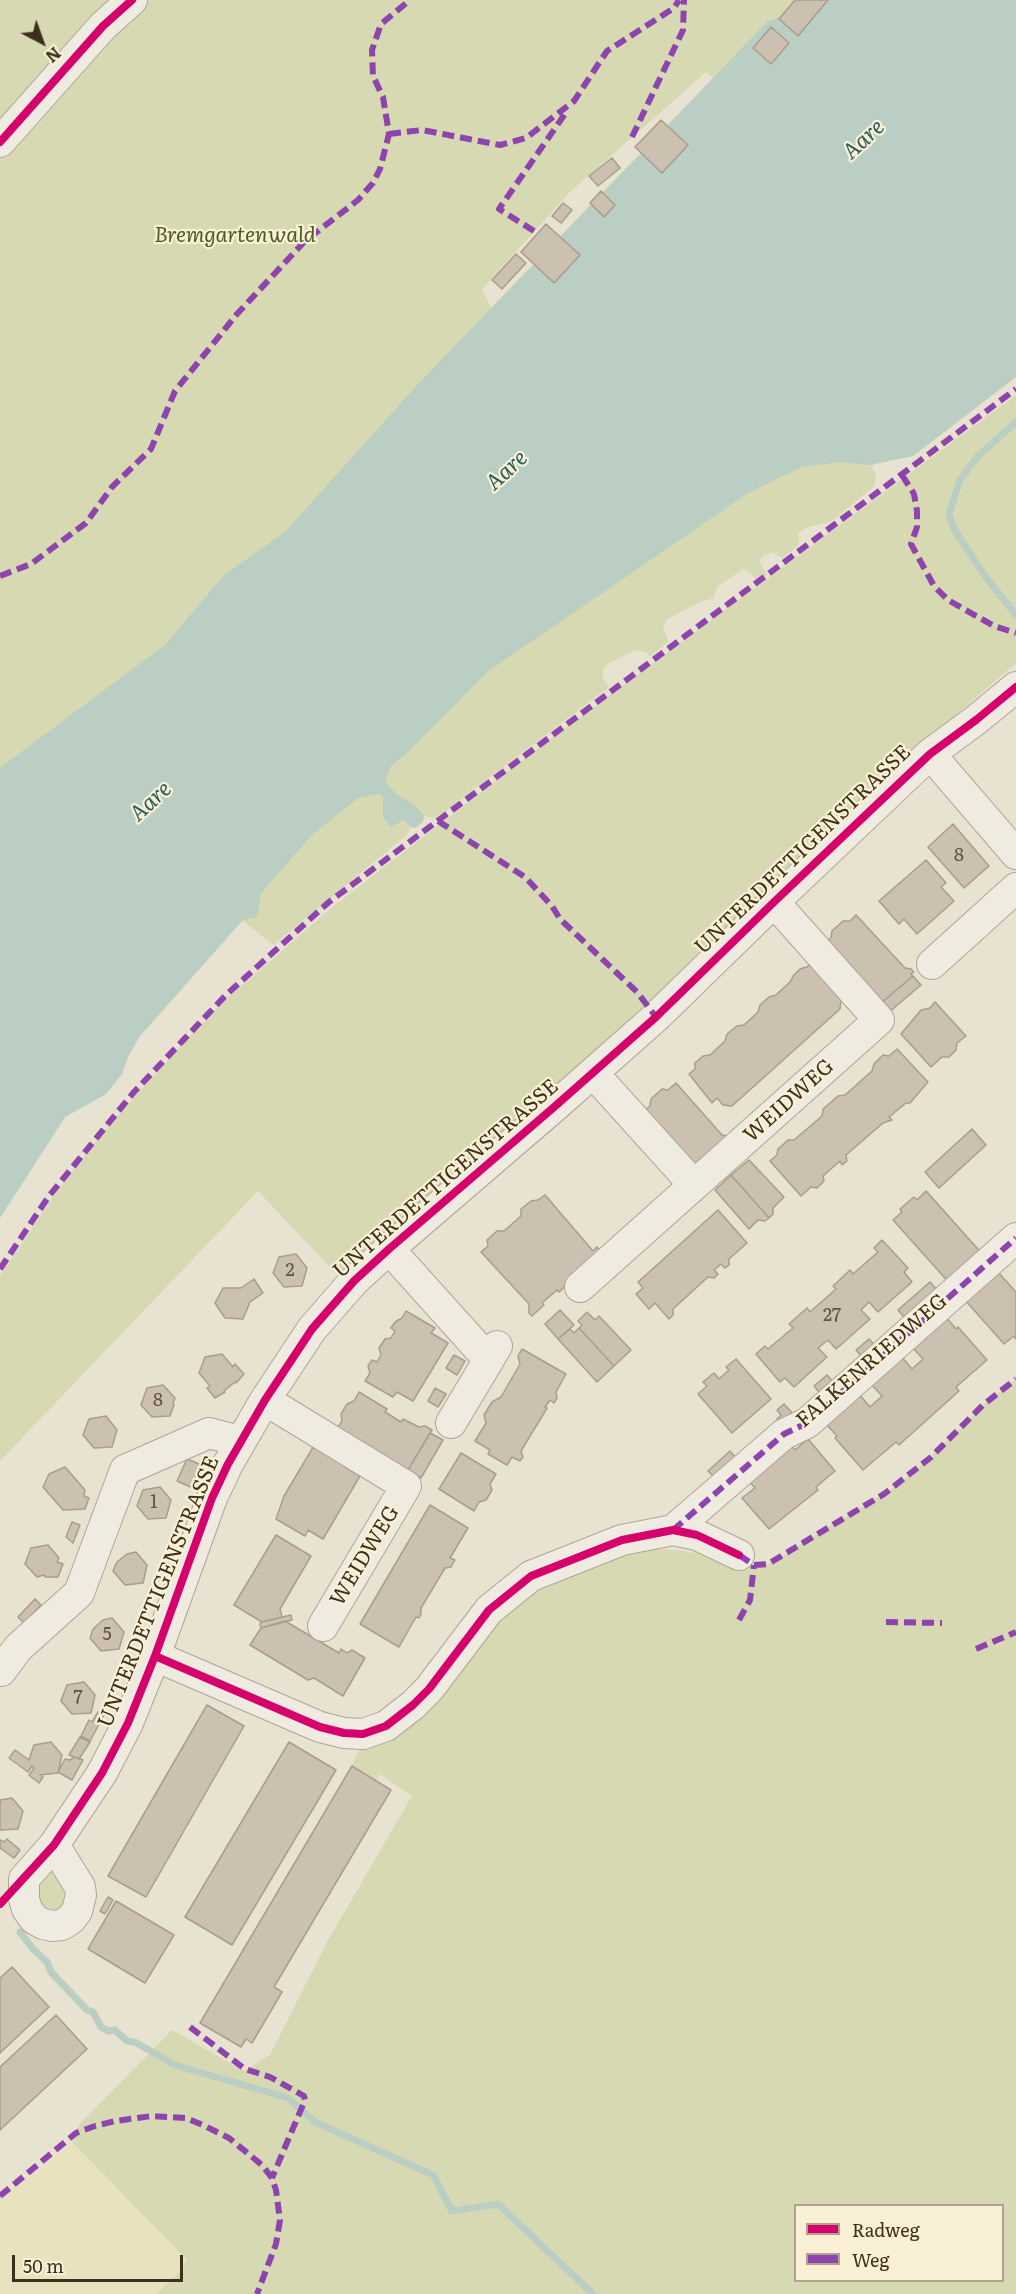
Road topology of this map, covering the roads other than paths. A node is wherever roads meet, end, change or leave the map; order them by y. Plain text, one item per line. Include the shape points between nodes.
1 (132, 0) edge
2 (0, 142) edge
3 (1016, 687) edge
4 (930, 754) junction
5 (1016, 854) edge
6 (1016, 888) edge
7 (774, 902) junction
8 (932, 964) dead end
9 (593, 1073) junction
10 (694, 1185) junction
11 (1016, 1238) edge
12 (389, 1249) junction
13 (580, 1287) dead end
14 (264, 1400) junction
15 (451, 1423) dead end
16 (240, 1441) junction
17 (673, 1530) junction
18 (739, 1555) dead end
19 (323, 1626) dead end
20 (155, 1656) junction
21 (1, 1671) edge
22 (54, 1845) dead end

1 - 2 street via 103,26
3 - 4 street, UNTERDETTIGENSTRASSE
4 - 5 street
4 - 7 street, UNTERDETTIGENSTRASSE
6 - 8 street
7 - 9 street, UNTERDETTIGENSTRASSE
7 - 10 street, WEIDWEG via 879,1020
9 - 10 street
9 - 12 street, UNTERDETTIGENSTRASSE
10 - 13 street, WEIDWEG
11 - 17 street, FALKENRIEDWEG via 807,1423 784,1434
12 - 14 street, UNTERDETTIGENSTRASSE via 354,1281 312,1329
12 - 15 street via 493,1352
14 - 16 street, UNTERDETTIGENSTRASSE
14 - 19 street, WEIDWEG via 406,1486
16 - 20 street, UNTERDETTIGENSTRASSE via 212,1498
16 - 21 street via 209,1433 125,1470 79,1593 18,1648
17 - 18 street, FALKENRIEDWEG via 698,1535
17 - 20 street, FALKENRIEDWEG via 622,1540 531,1576 489,1610 413,1706 386,1726 363,1734 320,1727
20 - 22 street, UNTERDETTIGENSTRASSE via 128,1723 102,1773

